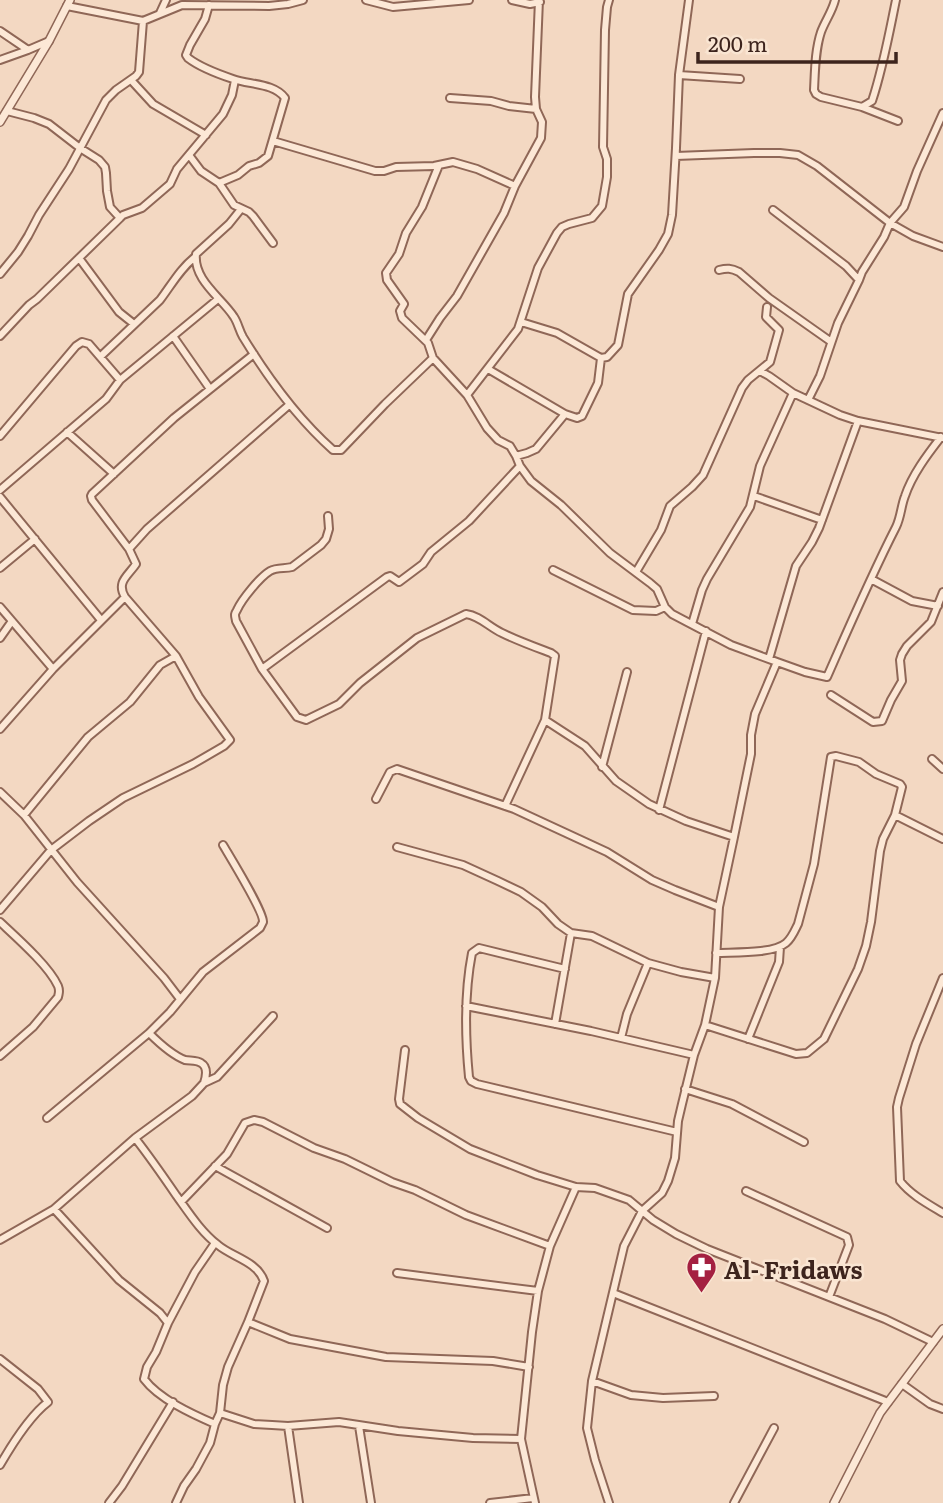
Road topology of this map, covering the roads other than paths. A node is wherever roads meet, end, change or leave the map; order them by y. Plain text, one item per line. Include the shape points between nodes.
1 (166, 0) edge
2 (303, 0) edge
3 (366, 0) edge
4 (469, 0) edge
5 (512, 0) edge
6 (609, 0) edge
7 (689, 0) edge
8 (835, 0) edge
9 (896, 0) edge
10 (541, 1) edge
11 (68, 3) edge
12 (253, 3) edge
13 (209, 5) junction
14 (160, 13) junction
15 (143, 21) junction
16 (0, 31) edge
17 (49, 41) junction
18 (28, 50) junction
19 (0, 60) edge
20 (679, 75) junction
21 (740, 79) dead end
22 (131, 80) junction
23 (235, 80) junction
24 (450, 98) dead end
25 (862, 107) junction
26 (536, 109) junction
27 (8, 111) junction
28 (943, 113) edge
29 (898, 121) dead end
30 (0, 122) edge
31 (206, 135) junction
32 (273, 141) junction
33 (80, 148) junction
34 (189, 155) junction
35 (676, 156) junction
36 (439, 165) junction
37 (219, 183) junction
38 (515, 186) junction
39 (241, 209) junction
40 (773, 210) dead end
41 (120, 218) junction
42 (890, 222) junction
43 (273, 243) dead end
44 (943, 247) edge
45 (195, 257) junction
46 (79, 258) junction
47 (719, 270) dead end
48 (0, 274) edge
49 (859, 280) junction
50 (218, 299) junction
51 (767, 307) dead end
52 (521, 321) junction
53 (134, 324) junction
54 (0, 336) edge
55 (173, 336) junction
56 (426, 341) junction
57 (831, 341) junction
58 (254, 354) junction
59 (101, 356) junction
60 (433, 358) junction
61 (601, 358) junction
62 (488, 369) junction
63 (760, 371) junction
64 (120, 380) junction
65 (210, 389) junction
66 (793, 393) junction
67 (467, 395) junction
68 (808, 400) junction
69 (289, 405) junction
70 (565, 414) junction
71 (858, 421) junction
72 (68, 432) junction
73 (0, 436) edge
74 (942, 438) edge
75 (516, 456) junction
76 (520, 466) junction
77 (114, 474) junction
78 (0, 490) edge
79 (754, 496) junction
80 (0, 497) edge
81 (328, 516) dead end
82 (822, 520) junction
83 (35, 539) junction
84 (129, 549) junction
85 (0, 568) edge
86 (553, 570) dead end
87 (636, 572) junction
88 (871, 579) junction
89 (943, 592) edge
90 (125, 597) junction
91 (938, 606) junction
92 (0, 607) edge
93 (665, 607) junction
94 (101, 620) junction
95 (12, 621) junction
96 (692, 624) junction
97 (706, 631) junction
98 (0, 638) edge
99 (176, 656) junction
100 (769, 659) junction
101 (777, 662) junction
102 (53, 668) junction
103 (262, 669) junction
104 (627, 672) dead end
105 (831, 695) dead end
106 (545, 720) junction
107 (0, 729) edge
108 (932, 759) dead end
109 (602, 767) junction
110 (943, 769) edge
111 (0, 792) edge
112 (376, 799) dead end
113 (505, 806) junction
114 (659, 810) junction
115 (895, 814) junction
116 (24, 815) junction
117 (734, 837) junction
118 (943, 839) edge
119 (223, 845) dead end
120 (397, 847) dead end
121 (51, 850) junction
122 (719, 907) junction
123 (0, 910) edge
124 (0, 922) edge
125 (571, 933) junction
126 (780, 947) junction
127 (716, 953) junction
128 (648, 963) junction
129 (565, 970) junction
130 (715, 978) junction
131 (943, 978) edge
132 (180, 999) junction
133 (466, 1006) junction
134 (273, 1016) dead end
135 (555, 1024) junction
136 (705, 1025) junction
137 (149, 1033) junction
138 (621, 1038) junction
139 (748, 1039) junction
140 (405, 1050) dead end
141 (694, 1055) junction
142 (0, 1056) edge
143 (204, 1083) junction
144 (685, 1089) junction
145 (47, 1118) dead end
146 (677, 1132) junction
147 (135, 1138) junction
148 (804, 1142) dead end
149 (215, 1166) junction
150 (576, 1187) junction
151 (746, 1191) dead end
152 (181, 1202) junction
153 (54, 1209) junction
154 (642, 1211) junction
155 (943, 1213) edge
156 (327, 1228) dead end
157 (0, 1240) edge
158 (215, 1243) junction
159 (550, 1245) junction
160 (397, 1273) dead end
161 (538, 1291) junction
162 (614, 1293) junction
163 (829, 1297) junction
164 (168, 1322) junction
165 (248, 1322) junction
166 (943, 1329) edge
167 (933, 1342) junction
168 (0, 1359) edge
169 (529, 1367) junction
170 (592, 1381) junction
171 (902, 1384) junction
172 (714, 1396) dead end
173 (173, 1402) junction
174 (888, 1402) junction
175 (943, 1409) edge
176 (220, 1413) junction
177 (215, 1424) junction
178 (288, 1426) junction
179 (359, 1426) junction
180 (774, 1428) dead end
181 (521, 1440) junction
182 (0, 1443) edge
183 (8, 1451) junction
184 (0, 1465) edge
185 (534, 1500) edge
186 (178, 1502) edge
187 (109, 1503) edge
188 (299, 1503) edge
189 (371, 1503) edge
190 (490, 1503) edge
191 (609, 1503) edge
192 (734, 1503) edge
193 (834, 1503) edge

1 - 14 street
2 - 12 street via 282,5
3 - 4 street via 393,7
5 - 10 street
6 - 52 street via 604,199 592,218 569,223 557,233 537,268
7 - 20 street
8 - 25 street via 818,44 814,90 821,97
9 - 25 street via 872,101
10 - 26 street
11 - 15 street
11 - 17 street
12 - 13 street
13 - 14 street via 182,5
13 - 23 street via 186,55
14 - 15 street
15 - 22 street via 139,72
16 - 18 street
17 - 18 street
17 - 27 street
18 - 19 street
20 - 21 street
20 - 35 street
22 - 31 street via 153,104
22 - 33 street via 106,100
23 - 31 street via 227,107
23 - 32 street via 284,95
24 - 26 street
25 - 29 street
26 - 38 street via 542,121 541,138
27 - 30 street
27 - 33 street via 49,124
28 - 42 street via 904,207
31 - 34 street
32 - 36 street via 375,171
32 - 37 street via 264,160
33 - 41 street via 105,167 110,207
33 - 48 street
34 - 37 street via 201,171
34 - 41 street via 170,184 142,208
35 - 42 street via 798,155
35 - 61 street via 668,234 628,294 618,345
36 - 38 street via 458,163
36 - 56 street via 385,276 404,304 401,318
37 - 39 street
38 - 56 street via 472,270
39 - 43 street via 253,216
39 - 45 street
40 - 49 street
41 - 46 street
42 - 44 street
42 - 49 street
45 - 50 street
45 - 53 street
46 - 53 street via 119,312
46 - 54 street
47 - 57 street via 739,272
49 - 57 street
50 - 55 street
50 - 58 street via 236,318
51 - 63 street via 766,317 779,333 772,357
52 - 61 street via 557,333
52 - 62 street
53 - 59 street
55 - 64 street
55 - 65 street
56 - 60 street
57 - 68 street
58 - 65 street
58 - 69 street
59 - 64 street
59 - 73 street via 89,344 76,346
60 - 67 street
60 - 69 street via 341,450 330,447
61 - 70 street via 598,383 582,416
62 - 67 street
62 - 70 street
63 - 66 street
63 - 87 street via 741,388 703,475 670,506 662,530
64 - 72 street via 106,399
65 - 77 street
66 - 68 street
66 - 79 street via 760,466
67 - 75 street via 487,428
68 - 71 street
69 - 84 street via 147,528
70 - 75 street via 536,449
71 - 74 street
71 - 82 street
72 - 77 street
72 - 78 street
74 - 88 street via 908,488 901,515
75 - 76 street
76 - 87 street via 531,481
76 - 103 street via 424,564 399,582 387,577
77 - 84 street via 91,496
79 - 82 street
79 - 96 street via 702,590
80 - 83 street
81 - 103 street via 328,534 321,545 292,567 268,572 235,612
82 - 100 street via 796,566
83 - 85 street
83 - 94 street
84 - 90 street via 136,564 122,580
86 - 93 street via 633,610
87 - 93 street via 657,589
88 - 91 street via 912,601
88 - 101 street via 827,677
89 - 91 street
90 - 94 street
90 - 99 street
91 - 105 street via 931,622 902,654 902,681 882,721 873,722
92 - 95 street
93 - 96 street
94 - 102 street
95 - 98 street
95 - 102 street
96 - 97 street
97 - 100 street
97 - 114 street
99 - 116 street via 160,665 130,702 88,737
99 - 121 street via 230,740 123,798
100 - 101 street
101 - 117 street via 755,714
102 - 107 street
103 - 106 street via 297,717 306,720 339,704 417,638 466,614 555,656
104 - 109 street
106 - 109 street via 594,754
106 - 113 street
108 - 110 street
109 - 114 street
111 - 116 street
112 - 113 street via 390,772 397,769
113 - 122 street via 607,852 652,880
114 - 117 street
115 - 118 street
115 - 126 street via 900,784 859,762 831,757 810,880 798,923
115 - 139 street via 880,851 866,946 824,1039 807,1053 796,1055
116 - 121 street
117 - 122 street
119 - 132 street via 263,922 203,972
120 - 125 street via 463,865 521,892
121 - 123 street
121 - 132 street
122 - 127 street
124 - 142 street via 38,959 59,992 33,1027
125 - 128 street via 592,936
125 - 129 street
126 - 127 street
126 - 139 street via 779,962
127 - 130 street
128 - 130 street
128 - 138 street
129 - 133 street via 479,948 472,953
129 - 135 street
130 - 136 street
131 - 155 street via 897,1107 901,1181
132 - 137 street
133 - 135 street
133 - 146 street via 471,1082
134 - 143 street via 217,1077
135 - 138 street
136 - 139 street
136 - 141 street
137 - 143 street via 177,1056 201,1062
137 - 145 street
138 - 141 street
140 - 150 street via 399,1099 403,1108 470,1149
141 - 144 street
143 - 147 street
144 - 146 street
144 - 148 street via 732,1104
146 - 154 street via 668,1181
147 - 152 street
147 - 153 street
149 - 152 street
149 - 156 street
149 - 159 street via 245,1124 254,1119 466,1215
150 - 154 street via 614,1194
150 - 159 street
151 - 163 street via 847,1237 849,1245
152 - 158 street
153 - 157 street
153 - 164 street via 119,1280
154 - 162 street via 624,1246
154 - 163 street via 707,1249
158 - 164 street
158 - 165 street via 241,1258 264,1281
159 - 161 street
160 - 161 street
161 - 169 street
162 - 170 street
162 - 174 street
163 - 167 street
164 - 173 street via 144,1379
165 - 169 street via 289,1339 386,1357
165 - 176 street via 228,1367
166 - 167 street
167 - 171 street
168 - 183 street via 48,1402
169 - 181 street
170 - 172 street via 631,1395
170 - 191 street via 587,1428
171 - 174 street
171 - 175 street
173 - 177 street
173 - 187 street
174 - 193 street
176 - 177 street
176 - 178 street via 254,1424
177 - 186 street via 210,1443
178 - 179 street
178 - 188 street
179 - 181 street
179 - 189 street
180 - 192 street
181 - 185 street
182 - 183 street
183 - 184 street
185 - 190 street

